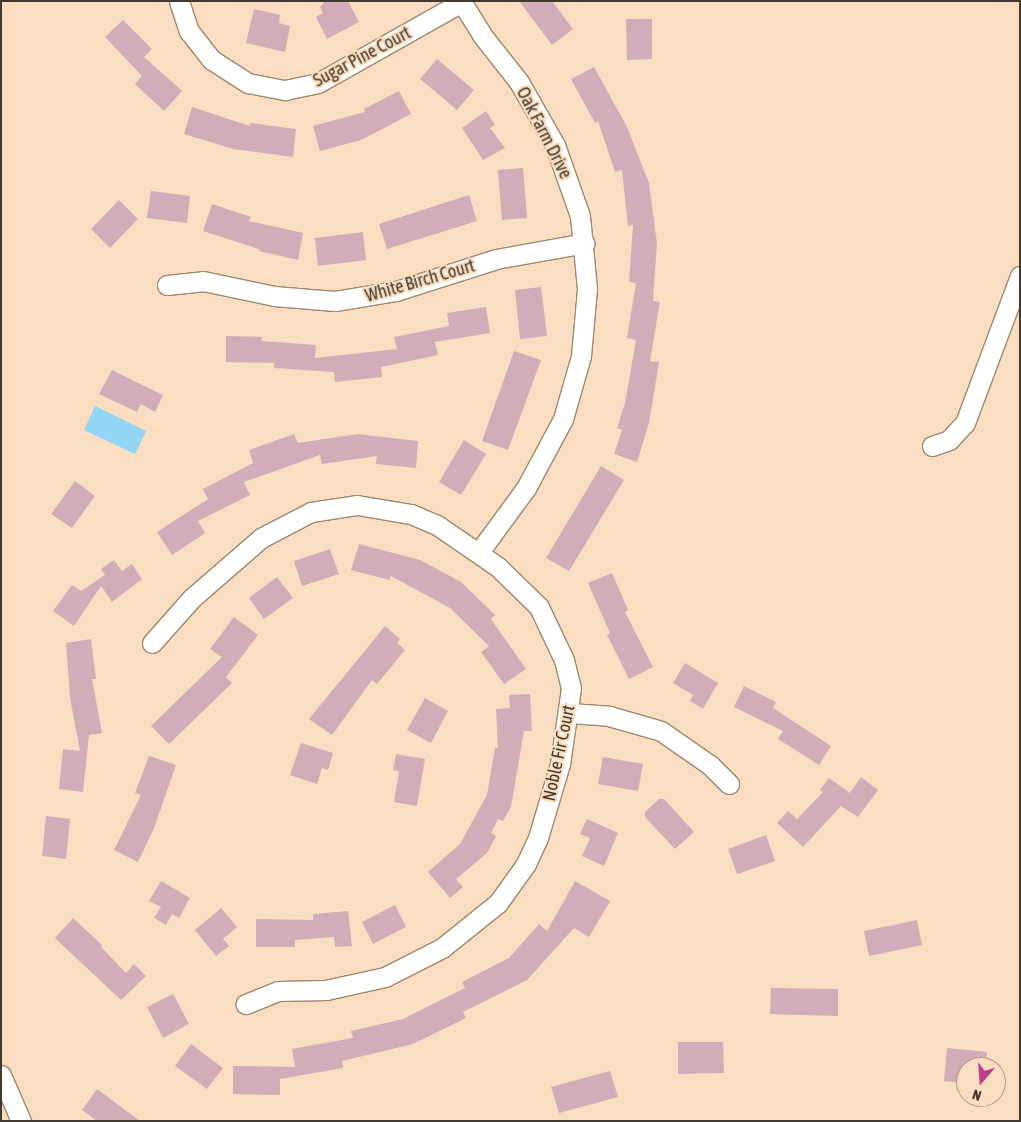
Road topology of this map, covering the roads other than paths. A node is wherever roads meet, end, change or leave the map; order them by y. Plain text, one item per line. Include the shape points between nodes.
1 (179, 1) edge
2 (462, 2) edge
3 (585, 244) junction
4 (1020, 276) edge
5 (167, 285) dead end
6 (932, 446) dead end
7 (479, 552) junction
8 (152, 644) dead end
9 (570, 713) junction
10 (729, 784) dead end
11 (246, 1004) dead end
12 (1, 1075) edge
13 (21, 1121) edge

1 - 2 street, Sugar Pine Court via 189,31 212,60 248,82 285,90 318,83
2 - 3 street, Oak Farm Drive via 540,116 571,184
3 - 5 street, White Birch Court via 496,259 396,291 350,300 304,300 204,281
3 - 7 street, Oak Farm Drive via 585,326 574,385 563,419 526,488
4 - 6 street via 966,423 949,440
7 - 8 street, Noble Fir Court via 437,525 411,514 357,505 311,512 261,538 192,598
7 - 9 street, Noble Fir Court via 540,607 564,660 571,688
9 - 10 street via 609,716 660,731 710,765
9 - 11 street, Noble Fir Court via 560,764 538,838 526,864 498,903 442,948 385,977 326,990 278,991
12 - 13 street

